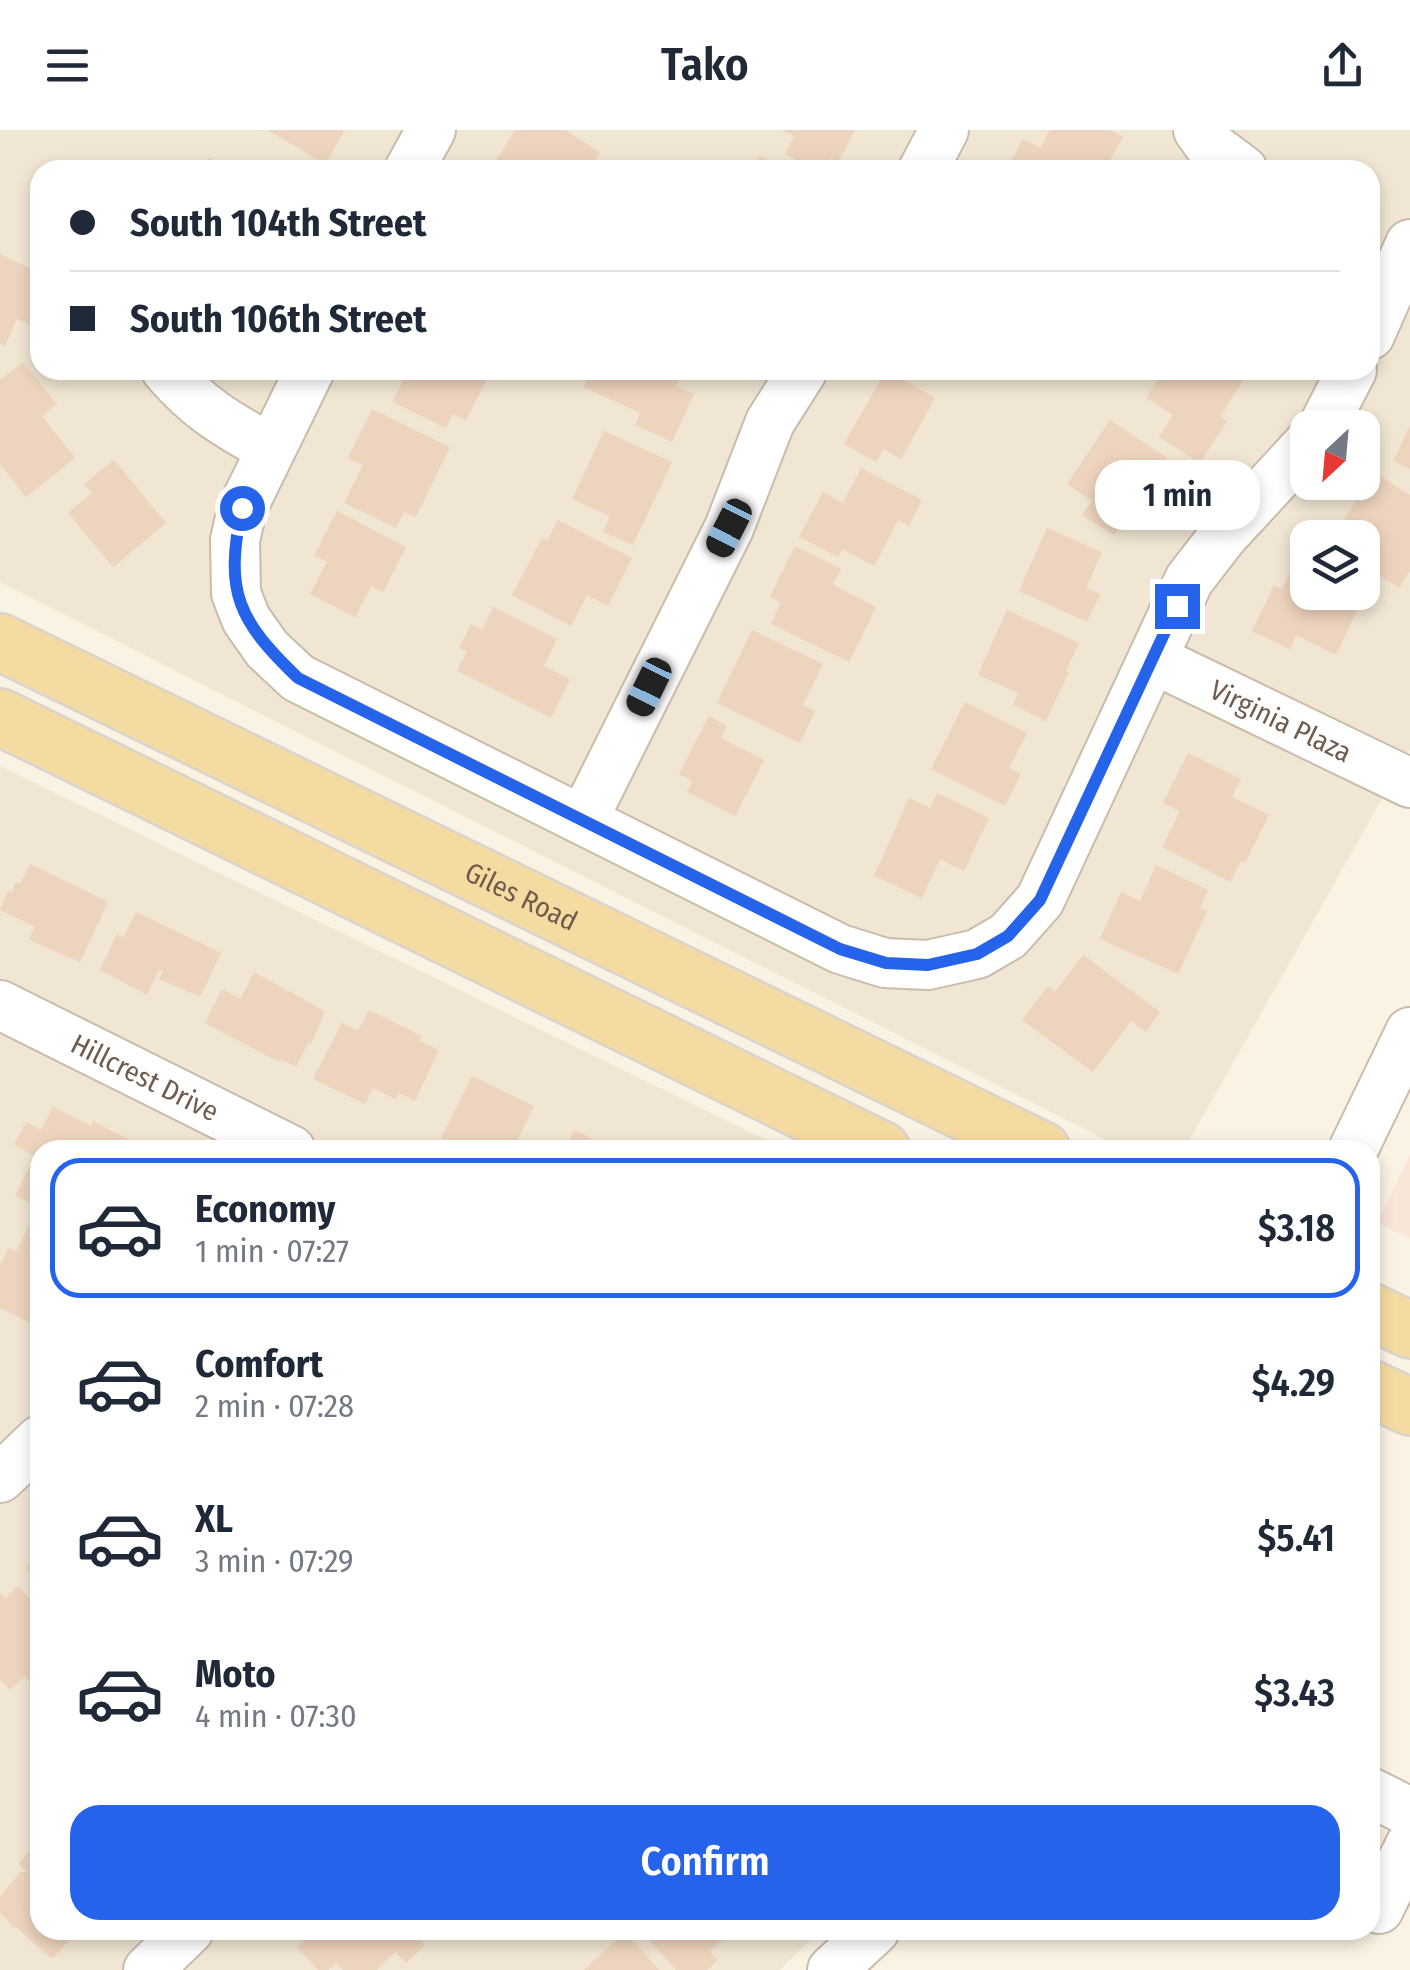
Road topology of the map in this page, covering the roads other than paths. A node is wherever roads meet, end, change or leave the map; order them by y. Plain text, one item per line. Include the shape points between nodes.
1 (432, 130) edge
2 (944, 130) edge
3 (1198, 130) edge
4 (415, 160) edge
5 (928, 160) edge
6 (1229, 160) edge
7 (1395, 246) edge
8 (1380, 299) edge
9 (175, 380) edge
10 (305, 380) edge
11 (797, 380) edge
12 (1347, 380) edge
13 (1331, 410) edge
14 (271, 448) junction
15 (1290, 463) edge
16 (0, 642) edge
17 (1154, 659) junction
18 (0, 717) edge
19 (1410, 782) edge
20 (583, 820) junction
21 (0, 1005) edge
22 (1410, 1032) edge
23 (219, 1134) edge
24 (246, 1140) edge
25 (862, 1140) edge
26 (1021, 1140) edge
27 (1357, 1140) edge
28 (1380, 1316) edge
29 (1410, 1330) edge
30 (1380, 1393) edge
31 (1410, 1407) edge
32 (30, 1450) edge
33 (0, 1478) edge
34 (1380, 1797) edge
35 (1410, 1812) edge
36 (1410, 1845) edge
37 (1386, 1913) edge
38 (179, 1940) edge
39 (864, 1940) edge
40 (148, 1970) edge
41 (832, 1970) edge

1 - 4 street
2 - 5 street
3 - 6 street
7 - 8 street
9 - 14 street via 218,420
10 - 14 street
11 - 20 street via 770,422 729,528
12 - 13 street
14 - 20 street via 242,508 235,540 236,593 268,649 298,678
15 - 17 street via 1188,580
16 - 26 main road, Giles Road
17 - 19 street, Virginia Plaza
17 - 20 street via 1040,900 1008,936 977,954 928,965 886,963 840,949
18 - 25 main road
21 - 23 street, Hillcrest Drive
22 - 27 street
23 - 24 street, Hillcrest Drive
28 - 29 main road
30 - 31 main road
32 - 33 street
34 - 35 street
36 - 37 street
38 - 40 street
39 - 41 street

